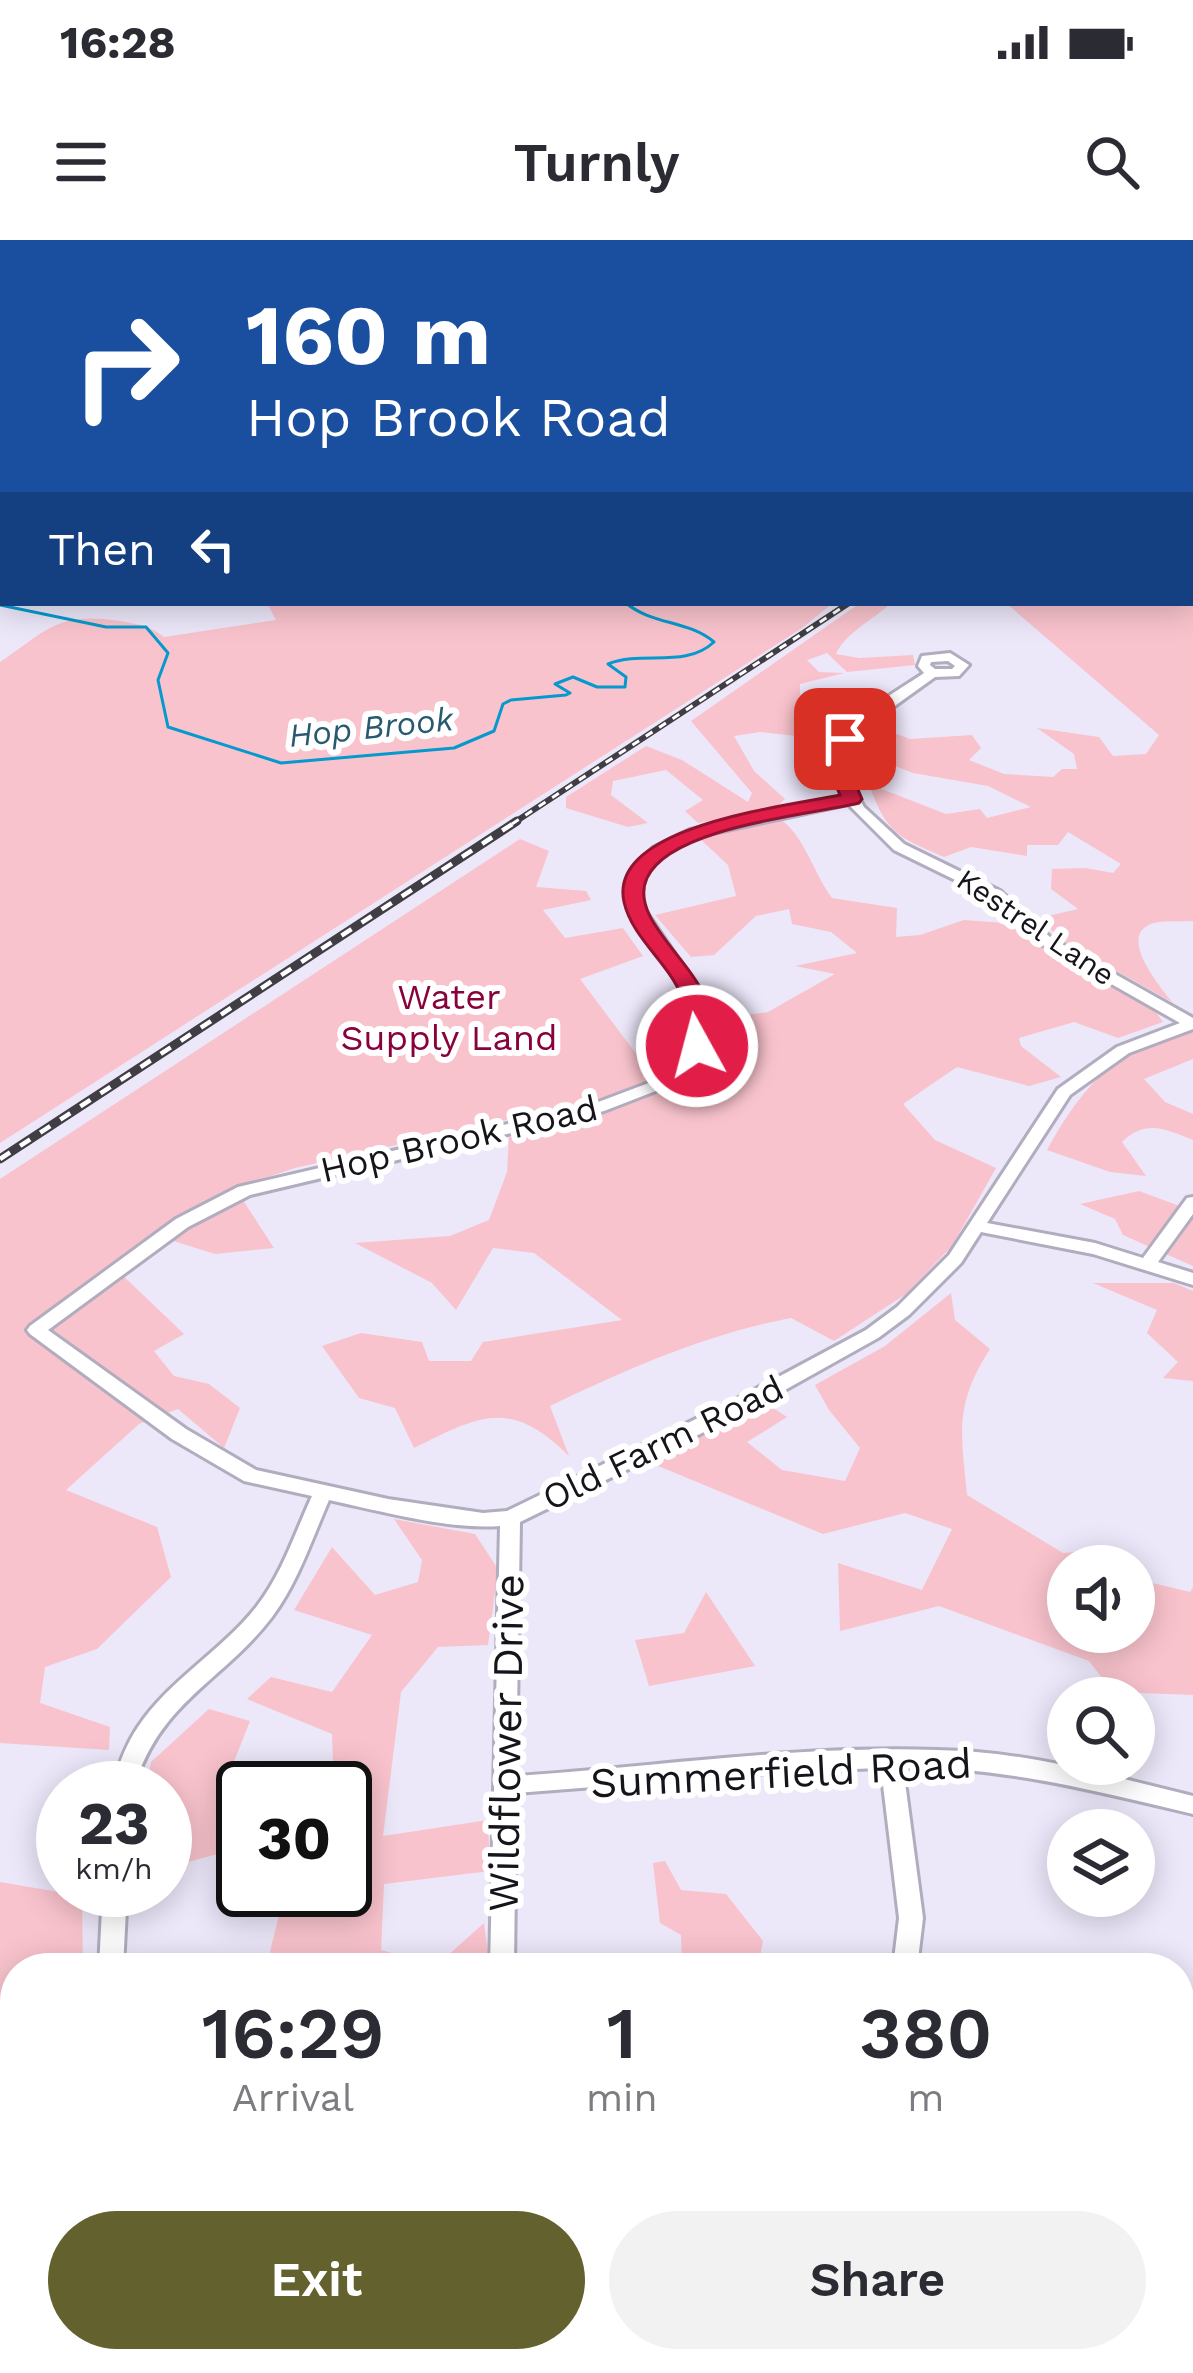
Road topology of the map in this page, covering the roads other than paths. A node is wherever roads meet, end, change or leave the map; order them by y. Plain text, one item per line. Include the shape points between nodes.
1 (932, 673) dead end
2 (852, 799) junction
3 (1193, 1024) edge
4 (1193, 1202) edge
5 (977, 1226) junction
6 (1148, 1263) junction
7 (1193, 1280) edge
8 (36, 1330) joint
9 (322, 1495) junction
10 (510, 1518) junction
11 (891, 1759) junction
12 (130, 1761) edge
13 (508, 1785) junction
14 (1193, 1805) edge
15 (114, 1917) edge
16 (112, 1953) edge
17 (502, 1953) edge
18 (906, 1953) edge

1 - 2 street via 841,746 840,778
2 - 3 street, Kestrel Lane via 899,847 978,883 1046,941
2 - 8 street, Hop Brook Road via 695,832 642,867 635,906 692,991 702,1031 688,1060 659,1084 598,1108 244,1191 182,1223
3 - 5 street, Old Farm Road via 1123,1050 1064,1092
4 - 6 street
5 - 6 street
5 - 10 street, Old Farm Road via 928,1288 872,1334
6 - 7 street
8 - 9 street, Old Farm Road via 209,1454 251,1476
9 - 10 street, Old Farm Road
9 - 12 street via 268,1607 148,1726
10 - 13 street, Wildflower Drive
11 - 13 street, Summerfield Road
11 - 14 street, Summerfield Road via 1045,1771
11 - 18 street via 910,1918
13 - 17 street, Wildflower Drive
15 - 16 street

